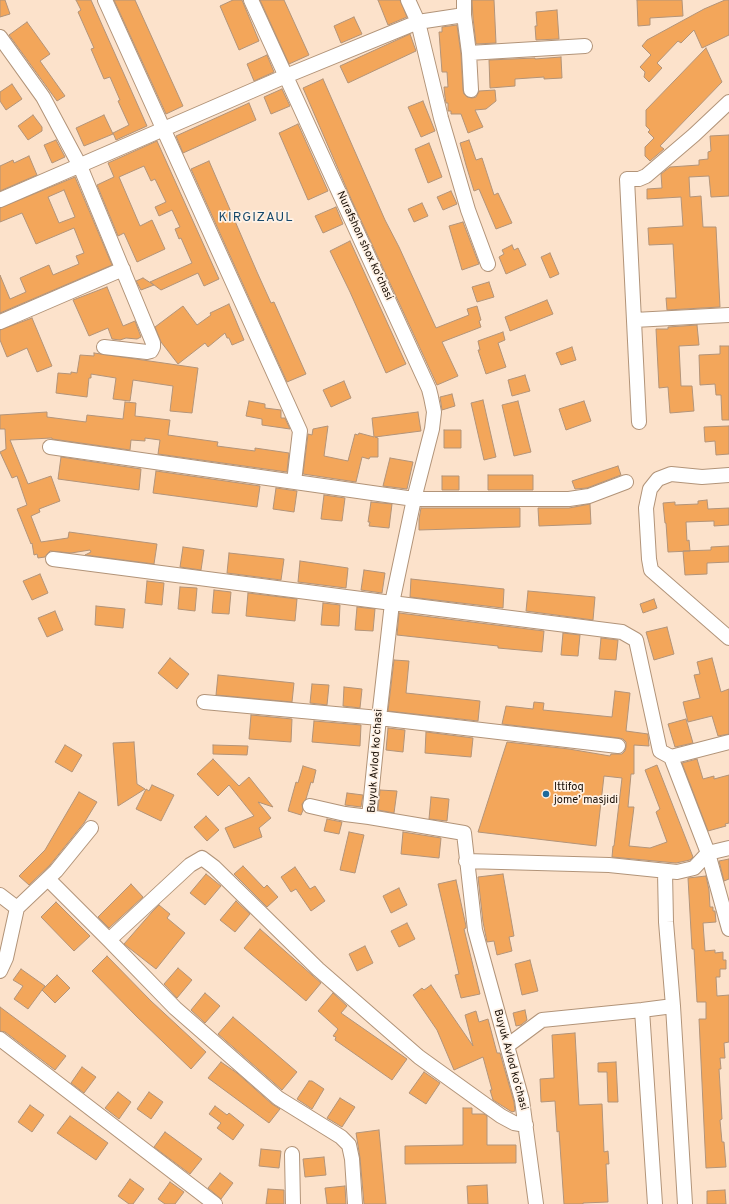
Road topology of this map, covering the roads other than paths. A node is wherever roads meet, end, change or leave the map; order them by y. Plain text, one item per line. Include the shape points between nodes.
1 (104, 0) edge
2 (251, 0) edge
3 (408, 0) edge
4 (464, 0) edge
5 (464, 15) junction
6 (418, 22) junction
7 (0, 38) edge
8 (585, 46) dead end
9 (469, 53) junction
10 (286, 76) junction
11 (471, 90) dead end
12 (729, 102) edge
13 (163, 129) junction
14 (80, 166) junction
15 (0, 200) edge
16 (488, 264) dead end
17 (123, 269) junction
18 (729, 315) edge
19 (634, 320) junction
20 (0, 322) edge
21 (104, 347) dead end
22 (639, 422) dead end
23 (50, 447) dead end
24 (729, 475) edge
25 (294, 482) junction
26 (626, 482) dead end
27 (414, 499) junction
28 (53, 559) dead end
29 (392, 603) junction
30 (729, 638) edge
31 (204, 702) dead end
32 (379, 718) junction
33 (729, 742) edge
34 (618, 746) dead end
35 (671, 757) junction
36 (310, 806) dead end
37 (369, 817) junction
38 (91, 828) dead end
39 (729, 848) edge
40 (708, 853) junction
41 (466, 861) junction
42 (665, 872) junction
43 (48, 879) junction
44 (0, 895) edge
45 (17, 908) junction
46 (729, 929) edge
47 (109, 940) junction
48 (0, 971) edge
49 (673, 1006) junction
50 (642, 1010) junction
51 (0, 1039) edge
52 (507, 1046) junction
53 (526, 1125) junction
54 (292, 1154) dead end
55 (215, 1204) edge
56 (293, 1204) edge
57 (355, 1204) edge
58 (536, 1204) edge
59 (655, 1204) edge
60 (684, 1204) edge

1 - 13 street
2 - 10 street, Nurafshon shox ko'chasi
3 - 6 street
4 - 5 street
5 - 6 street
5 - 9 street
6 - 10 street
6 - 16 street via 445,134 468,210
7 - 14 street via 43,97
8 - 9 street
9 - 11 street
10 - 13 street
10 - 27 street, Nurafshon shox ko'chasi via 429,389 434,412
12 - 19 street via 646,176 627,179
13 - 14 street
13 - 25 street via 300,430
14 - 15 street
14 - 17 street
17 - 20 street
17 - 21 street via 153,347 147,352
18 - 19 street
19 - 22 street
23 - 25 street
24 - 30 street via 702,477 671,474 658,479 650,489 646,508 649,560 652,570
25 - 27 street
26 - 27 street via 589,496 569,499
27 - 29 street, Buyuk Avlod koʻchasi
28 - 29 street
29 - 32 street, Buyuk Avlod koʻchasi
29 - 35 street via 622,632 636,640 660,751
31 - 32 street
32 - 34 street
32 - 37 street, Buyuk Avlod koʻchasi
33 - 35 street
35 - 40 street
36 - 37 street
37 - 41 street, Buyuk Avlod koʻchasi via 464,833
38 - 43 street
39 - 40 street
40 - 42 street via 694,868
40 - 46 street
41 - 42 street via 609,865
41 - 52 street, Buyuk Avlod koʻchasi via 475,930
42 - 49 street
43 - 45 street
43 - 47 street
44 - 45 street
45 - 48 street via 6,958
47 - 53 street via 202,858 318,969 419,1057 500,1116 514,1123
47 - 57 street via 174,1008 278,1098 341,1137 349,1145
49 - 50 street
49 - 60 street
50 - 52 street via 542,1020
50 - 59 street
51 - 55 street
52 - 53 street, Buyuk Avlod koʻchasi
53 - 58 street, Buyuk Avlod koʻchasi
54 - 56 street

